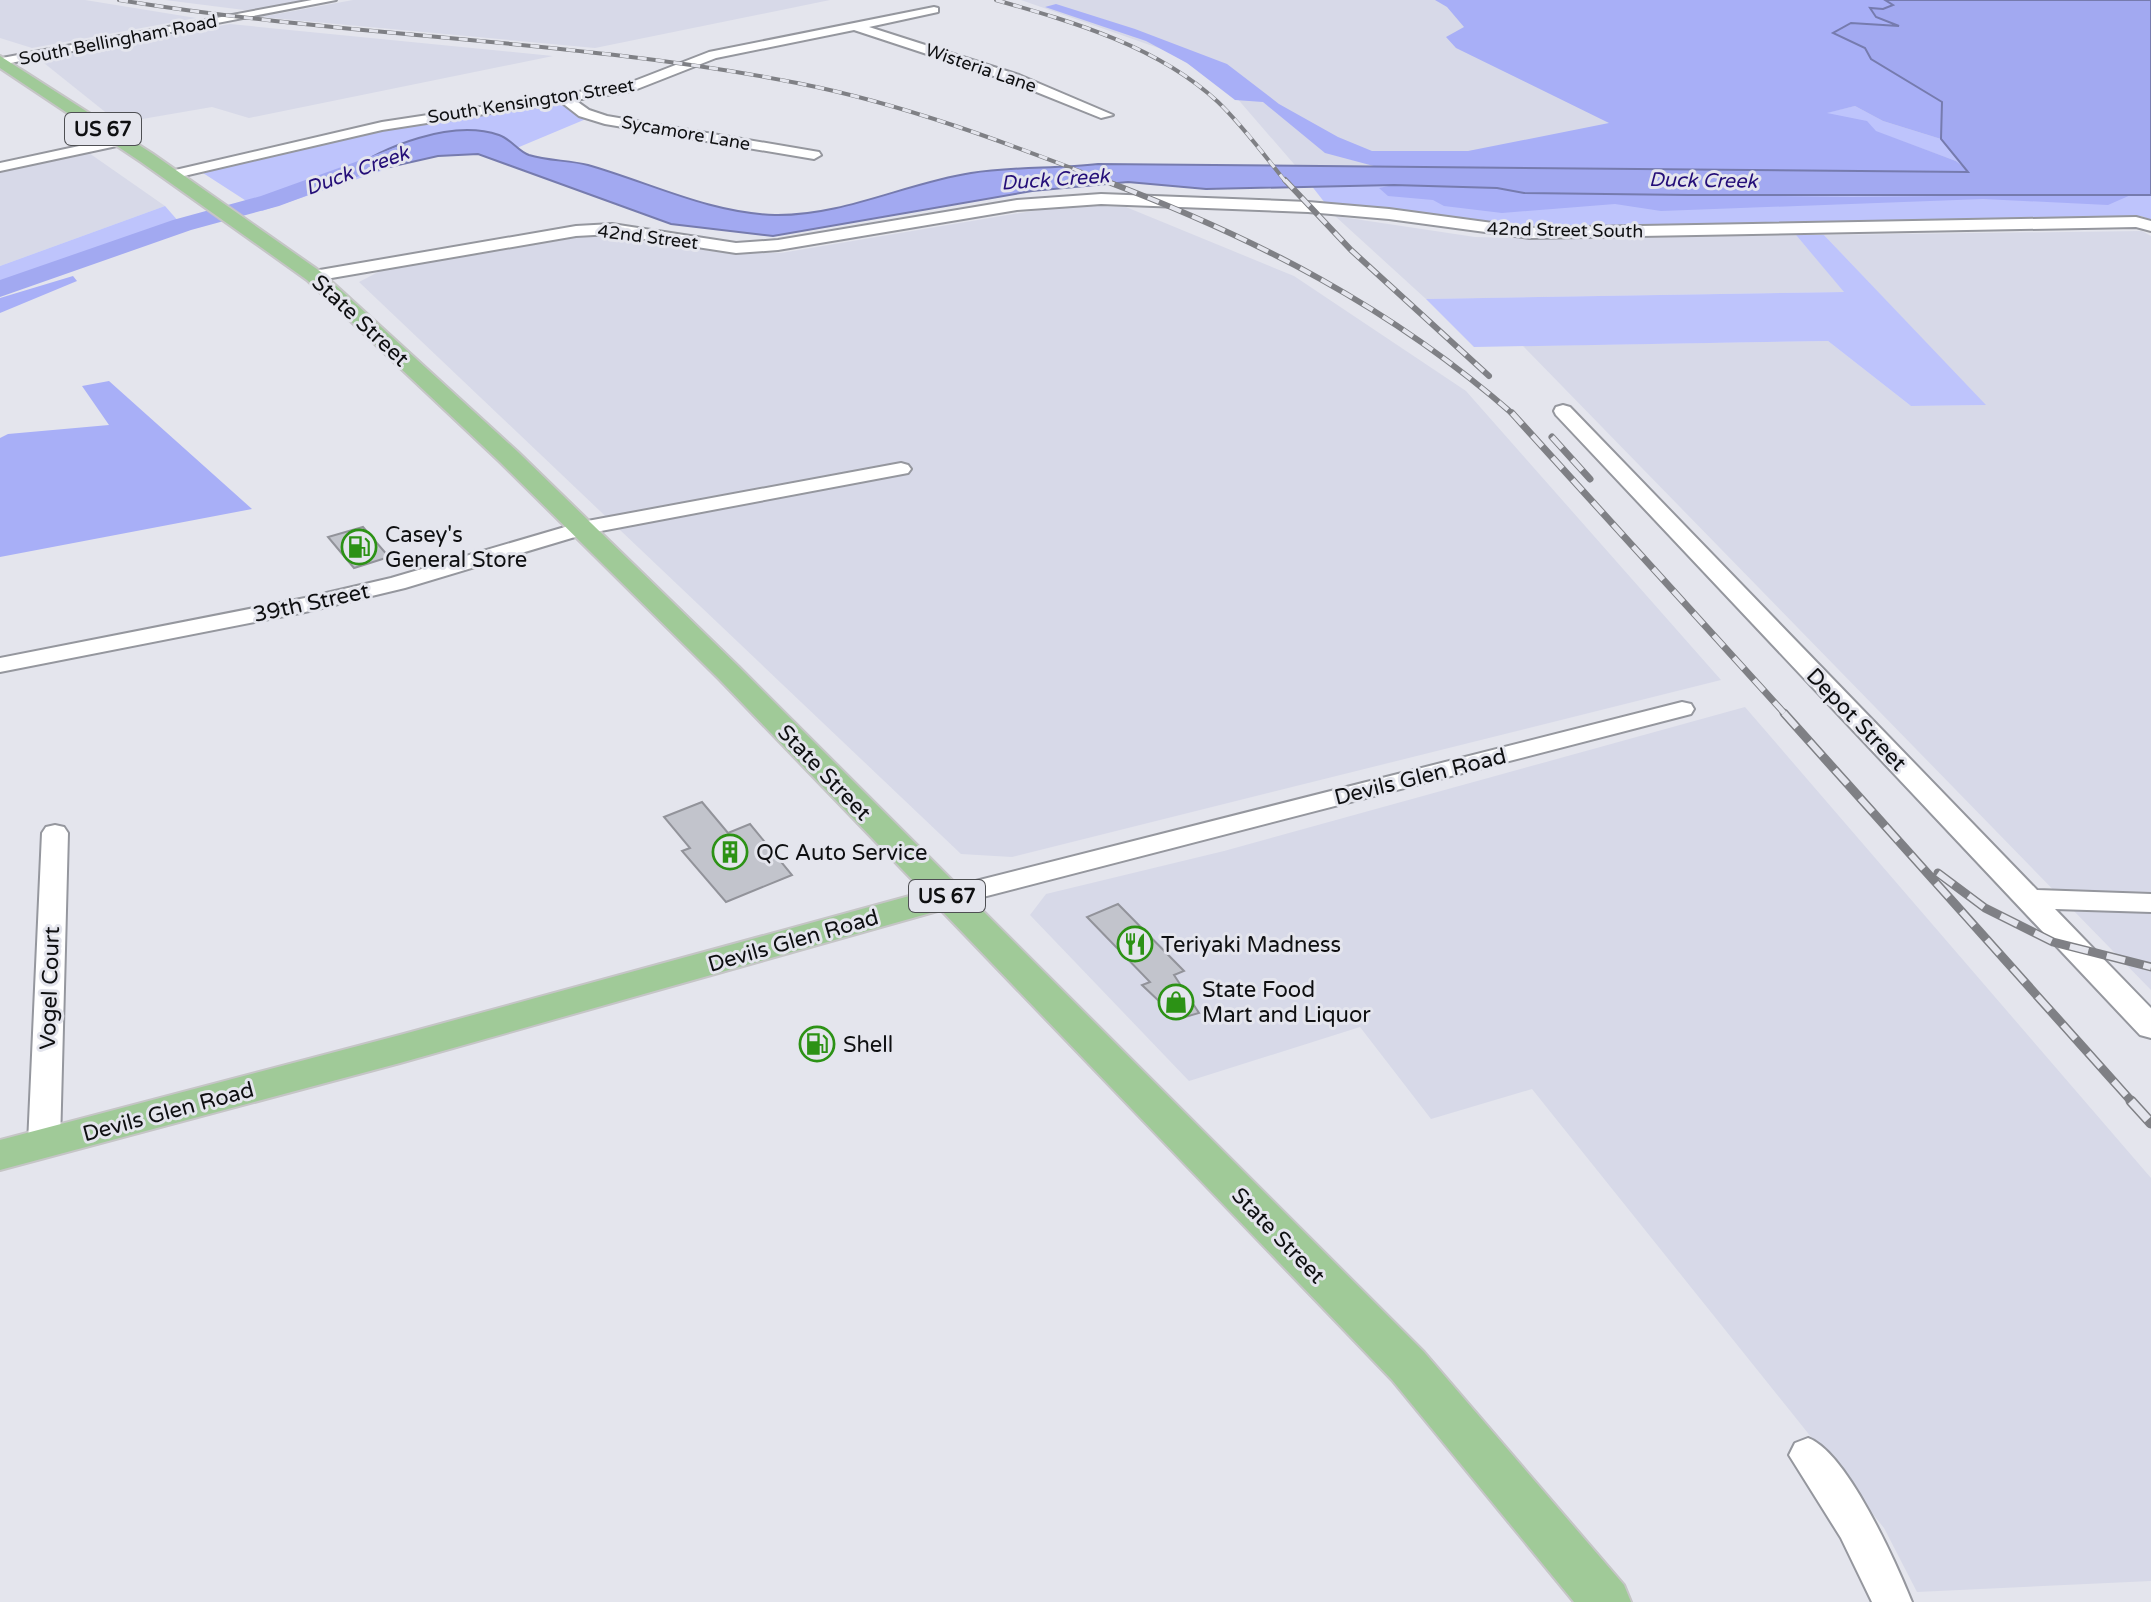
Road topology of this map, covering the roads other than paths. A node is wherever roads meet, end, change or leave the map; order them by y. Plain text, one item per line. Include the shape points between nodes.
1 (330, 0) edge
2 (934, 10) dead end
3 (853, 26) junction
4 (1, 62) edge
5 (564, 98) junction
6 (1106, 115) dead end
7 (121, 141) junction
8 (814, 155) dead end
9 (0, 167) edge
10 (171, 175) junction
11 (981, 210) joint
12 (2151, 226) edge
13 (314, 276) junction
14 (1563, 411) dead end
15 (901, 469) dead end
16 (582, 528) junction
17 (0, 665) edge
18 (1682, 709) dead end
19 (55, 833) dead end
20 (948, 897) junction
21 (2029, 899) junction
22 (2151, 903) edge
23 (2151, 1027) edge
24 (44, 1144) junction
25 (0, 1155) edge
26 (1808, 1455) dead end
27 (1606, 1602) edge
28 (1892, 1602) edge

1 - 4 street, South Bellingham Road
2 - 3 street, South Kensington Street
3 - 5 street, South Kensington Street via 713,55 627,88
3 - 6 street, Wisteria Lane via 1014,78
4 - 7 main road, State Street / US 67
5 - 8 street, Sycamore Lane via 605,120
5 - 10 street, South Kensington Street via 382,126
7 - 9 street
7 - 10 main road, State Street / US 67
10 - 13 main road, State Street / US 67
11 - 12 street, 42nd Street South via 1101,199 1261,204 1529,233 2136,222
11 - 13 street, 42nd Street via 736,248 612,229 576,231
13 - 16 main road, State Street / US 67
14 - 21 street, Depot Street
15 - 16 street, 39th Street
16 - 17 street, 39th Street via 351,594
16 - 20 main road, State Street / US 67
18 - 20 street, Devils Glen Road
19 - 24 street, Vogel Court
20 - 24 main road, Devils Glen Road
20 - 27 main road, State Street / US 67 via 1408,1366
21 - 22 street
21 - 23 street, Depot Street
24 - 25 main road, Devils Glen Road
26 - 28 street via 1849,1511

